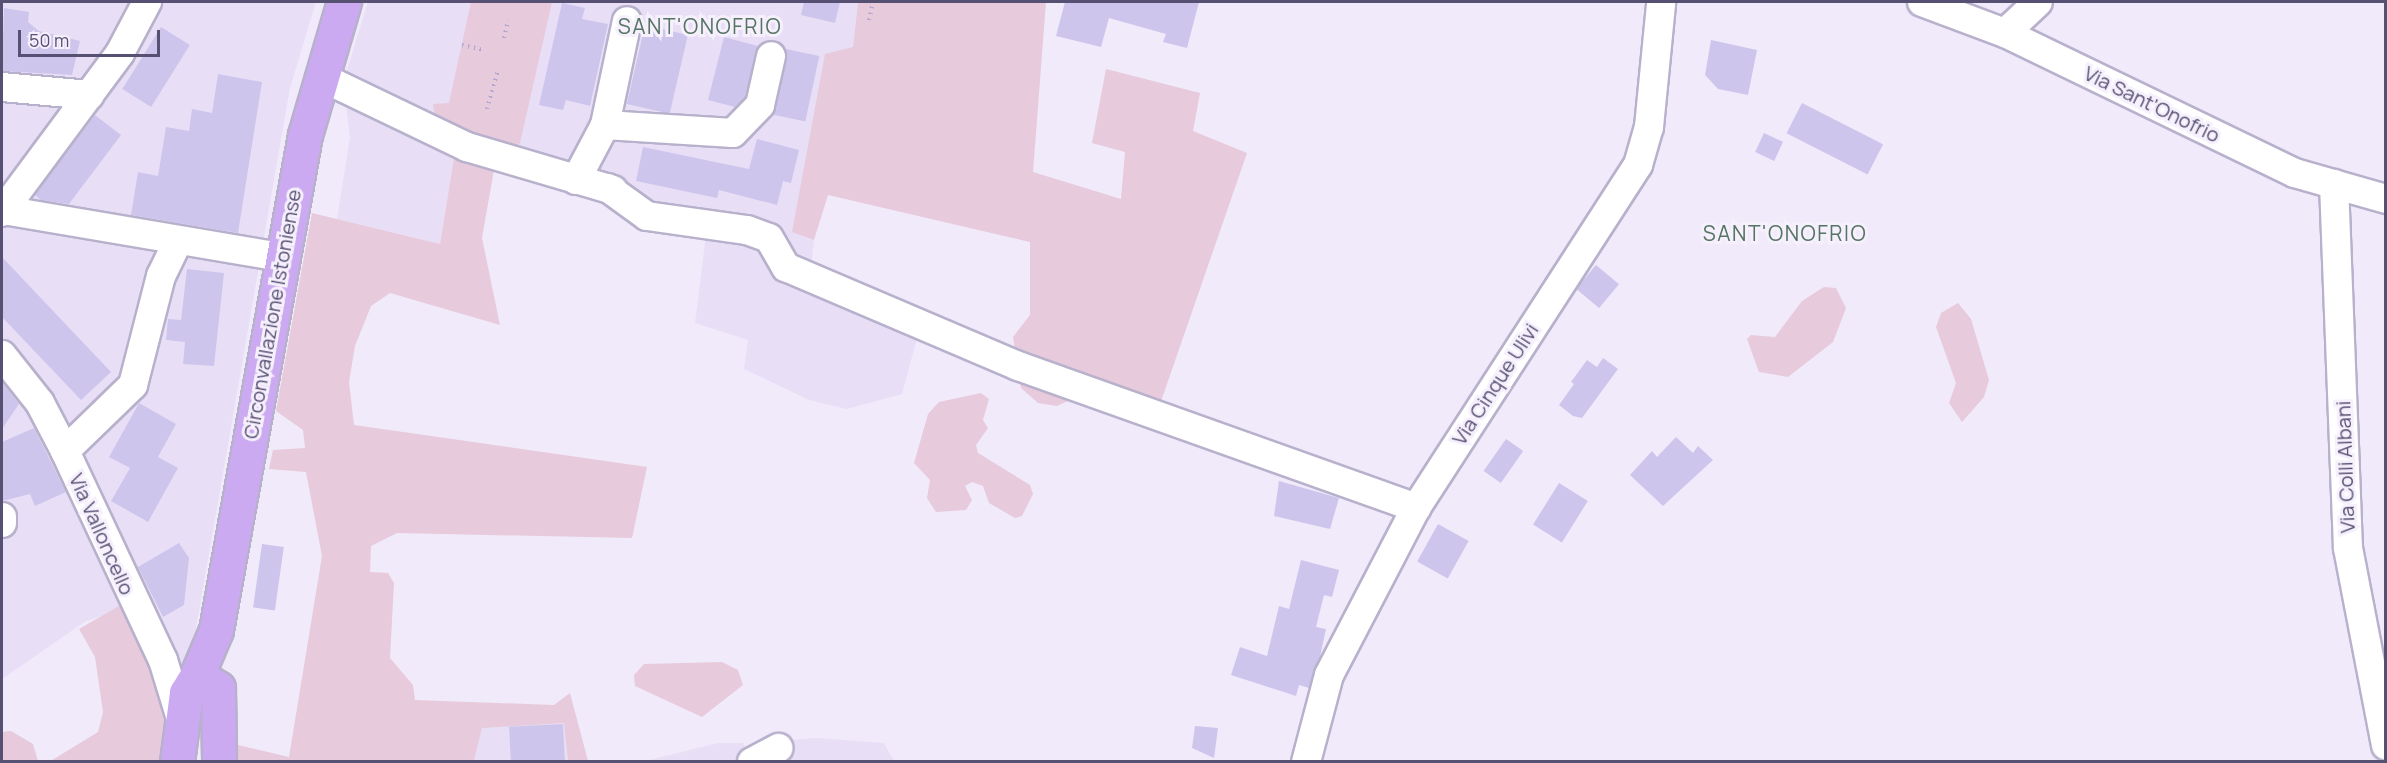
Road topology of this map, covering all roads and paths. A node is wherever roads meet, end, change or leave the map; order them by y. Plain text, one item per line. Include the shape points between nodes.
1 (147, 2) edge
2 (344, 2) edge
3 (873, 2) edge
4 (1662, 2) edge
5 (1922, 2) edge
6 (2038, 2) edge
7 (508, 20) dead end
8 (869, 20) dead end
9 (627, 21) dead end
10 (2005, 33) junction
11 (504, 38) dead end
12 (462, 45) dead end
13 (484, 50) dead end
14 (771, 56) dead end
15 (498, 70) dead end
16 (321, 77) junction
17 (2, 87) edge
18 (90, 96) junction
19 (487, 109) dead end
20 (605, 125) junction
21 (576, 180) junction
22 (2334, 184) junction
23 (2385, 199) edge
24 (2, 211) edge
25 (177, 243) junction
26 (280, 257) junction
27 (2, 355) edge
28 (65, 451) junction
29 (1416, 508) junction
30 (2, 517) edge
31 (2, 524) edge
32 (208, 682) junction
33 (182, 724) junction
34 (2385, 745) edge
35 (778, 748) dead end
36 (219, 761) edge
37 (177, 762) edge
38 (752, 762) edge
39 (1306, 762) edge

1 - 18 street
2 - 16 main road, Circonvallazione Istoniense
3 - 8 path
4 - 29 street, Via Cinque Ulivi via 1649,127 1638,165
5 - 10 street, Via Sant'Onofrio
6 - 10 street
7 - 11 path
9 - 20 street
10 - 22 street, Via Sant'Onofrio via 2295,173
12 - 13 path
14 - 20 street via 760,105 733,133
15 - 19 path
16 - 21 street via 467,147
16 - 26 main road, Circonvallazione Istoniense
17 - 18 street
18 - 24 street
20 - 21 street
21 - 29 street via 611,189 646,216 747,230 769,238 786,267 1018,366
22 - 23 street, Via Sant'Onofrio
22 - 34 street, Via Colli Albani via 2348,548
24 - 25 street
25 - 26 street
25 - 28 street via 161,276 133,385
26 - 32 main road, Circonvallazione Istoniense
27 - 28 street, Via Valloncello via 40,403
28 - 33 street, Via Valloncello via 163,660
29 - 39 street, Via Cinque Ulivi via 1329,675
30 - 31 street
32 - 33 main road, Circonvallazione Istoniense via 186,693
32 - 36 main road, Circonvallazione Istoniense
33 - 37 main road, Circonvallazione Istoniense
35 - 38 street

